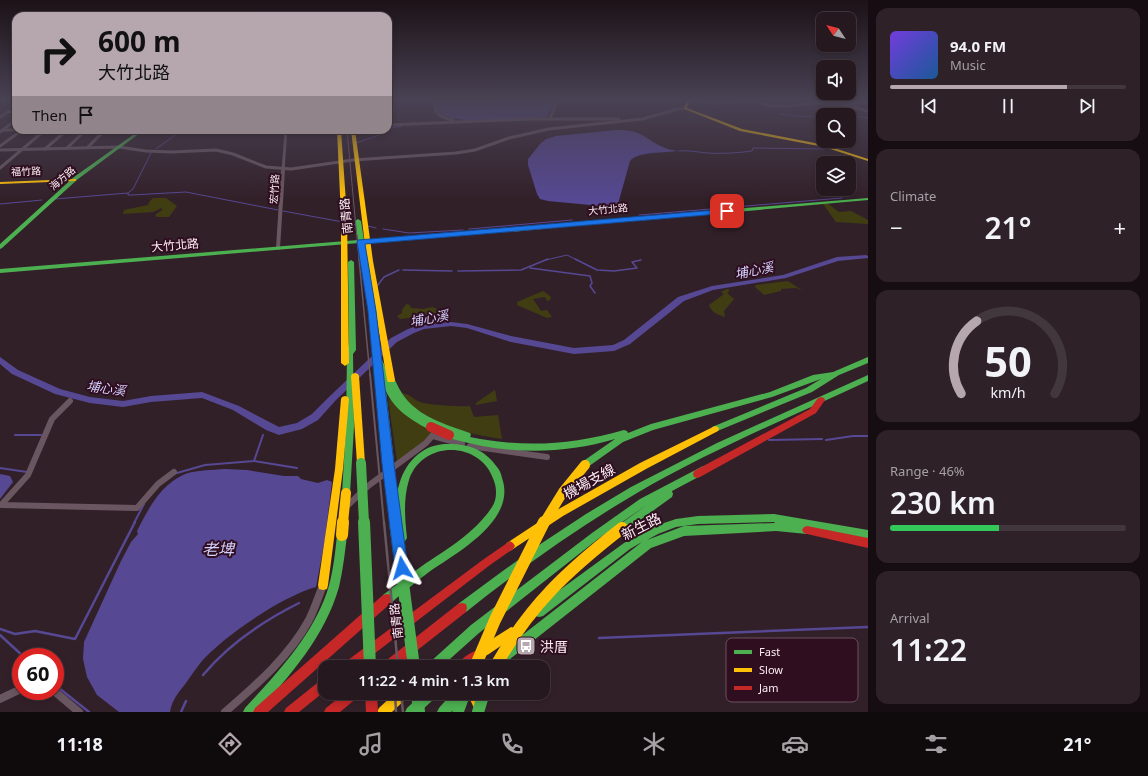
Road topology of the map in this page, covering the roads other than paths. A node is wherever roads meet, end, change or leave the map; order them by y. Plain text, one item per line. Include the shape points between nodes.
1 (522, 133) edge
2 (530, 133) edge
3 (758, 133) edge
4 (16, 134) edge
5 (39, 134) edge
6 (62, 134) edge
7 (82, 134) edge
8 (101, 134) edge
9 (133, 134) edge
10 (136, 134) edge
11 (286, 134) edge
12 (340, 134) edge
13 (344, 134) edge
14 (351, 134) edge
15 (0, 146) edge
16 (88, 147) junction
17 (117, 147) junction
18 (67, 148) junction
19 (45, 149) junction
20 (0, 150) edge
21 (20, 150) junction
22 (349, 159) junction
23 (868, 160) edge
24 (0, 167) edge
25 (284, 168) junction
26 (357, 173) junction
27 (343, 176) junction
28 (70, 180) junction
29 (0, 182) edge
30 (351, 190) junction
31 (868, 198) edge
32 (0, 241) edge
33 (364, 241) junction
34 (348, 242) junction
35 (0, 247) edge
36 (278, 248) junction
37 (2, 271) edge
38 (352, 344) junction
39 (377, 356) junction
40 (868, 360) edge
41 (836, 373) junction
42 (868, 378) edge
43 (822, 399) junction
44 (70, 401) dead end
45 (695, 413) junction
46 (440, 426) junction
47 (433, 436) junction
48 (544, 444) dead end
49 (547, 457) dead end
50 (703, 470) junction
51 (174, 472) dead end
52 (335, 505) junction
53 (347, 507) junction
54 (868, 535) edge
55 (868, 543) edge
56 (400, 553) junction
57 (324, 585) junction
58 (357, 660) edge
59 (370, 660) edge
60 (396, 660) edge
61 (413, 660) edge
62 (441, 660) edge
63 (472, 660) edge
64 (478, 660) edge
65 (499, 660) edge
66 (499, 660) edge
67 (318, 690) edge
68 (12, 693) edge
69 (0, 699) edge
70 (64, 699) edge
71 (345, 700) edge
72 (371, 700) edge
73 (396, 700) edge
74 (418, 700) edge
75 (424, 700) edge
76 (454, 700) edge
77 (462, 700) edge
78 (477, 700) edge
79 (482, 700) edge
80 (79, 712) edge
81 (225, 712) edge
82 (249, 712) edge
83 (259, 712) edge
84 (290, 712) edge
85 (330, 712) edge
86 (372, 712) edge
87 (383, 712) edge
88 (411, 712) edge
89 (419, 712) edge
90 (443, 712) edge
91 (458, 712) edge
92 (479, 712) edge

1 - 22 street via 467,150
2 - 22 street via 475,150 446,155
3 - 23 main road via 825,146
4 - 15 street
5 - 21 street
6 - 19 street
7 - 18 street
8 - 16 street
9 - 17 main road, 海方路
10 - 17 main road, 海方路
11 - 25 street, 宏竹路
12 - 22 main road
13 - 22 main road, 南青路
14 - 22 main road
16 - 17 street
16 - 18 street
17 - 25 street via 171,152 216,150 266,167
17 - 28 main road, 海方路
18 - 19 street
19 - 21 street
20 - 21 street
21 - 24 street
22 - 25 street
22 - 26 main road
22 - 27 main road
22 - 30 main road, 南青路
25 - 36 street, 宏竹路
26 - 30 main road, 南青路
26 - 33 main road
27 - 30 main road, 南青路
27 - 34 main road
28 - 29 main road, 福竹路
28 - 32 main road, 海方路
28 - 35 main road, 海方路
30 - 33 main road, 南青路
30 - 34 main road, 南青路
31 - 33 main road, 大竹北路
33 - 34 main road, 大竹北路
33 - 39 main road, 南青路, bridge
33 - 46 main road via 394,390 418,415
34 - 36 main road, 大竹北路
34 - 38 main road, 南青路 via 353,315
34 - 52 main road via 344,428
36 - 37 main road, 大竹北路
38 - 59 main road, 南青路, bridge via 361,463
38 - 82 main road, bridge via 350,427 342,535 336,576 326,610 312,633 284,672
39 - 45 main road, bridge via 384,366 390,394 408,413 449,435 494,446 536,449 584,444 604,440 666,417
39 - 56 main road, 南青路, bridge
40 - 41 main road, 機場支線
41 - 45 main road via 817,376 778,392
41 - 58 main road, 機場支線 via 810,390 695,439 560,513 488,562
42 - 43 main road
43 - 50 main road via 813,411
43 - 60 main road via 734,439 634,490 500,578
44 - 51 street via 52,419 28,475 2,505 137,508 158,484
45 - 64 main road, bridge via 624,438 585,465 548,514 494,620
46 - 47 street
46 - 48 main road via 482,439
47 - 49 street via 468,446
47 - 53 street via 368,486
50 - 62 main road via 643,502 595,536 476,629
50 - 65 main road, bridge via 622,528 549,589 535,604
52 - 53 main road
52 - 57 main road
53 - 57 street via 342,518 331,569
54 - 63 main road, 新生路 via 774,518 676,523 655,530 627,546
55 - 66 main road, 新生路 via 802,529 776,527 684,531 648,544
56 - 61 main road, 南青路, bridge
56 - 83 main road via 404,542 401,508 405,480 412,467 422,456 441,448 457,446 482,455 495,468 502,489 498,506 482,527 358,624
57 - 81 street via 309,620 290,651
67 - 84 main road
68 - 69 street
70 - 80 street
71 - 85 main road
72 - 86 main road
73 - 87 main road
74 - 89 main road, bridge
75 - 88 main road
76 - 90 main road
77 - 91 main road
78 - 92 main road
79 - 92 main road, bridge

